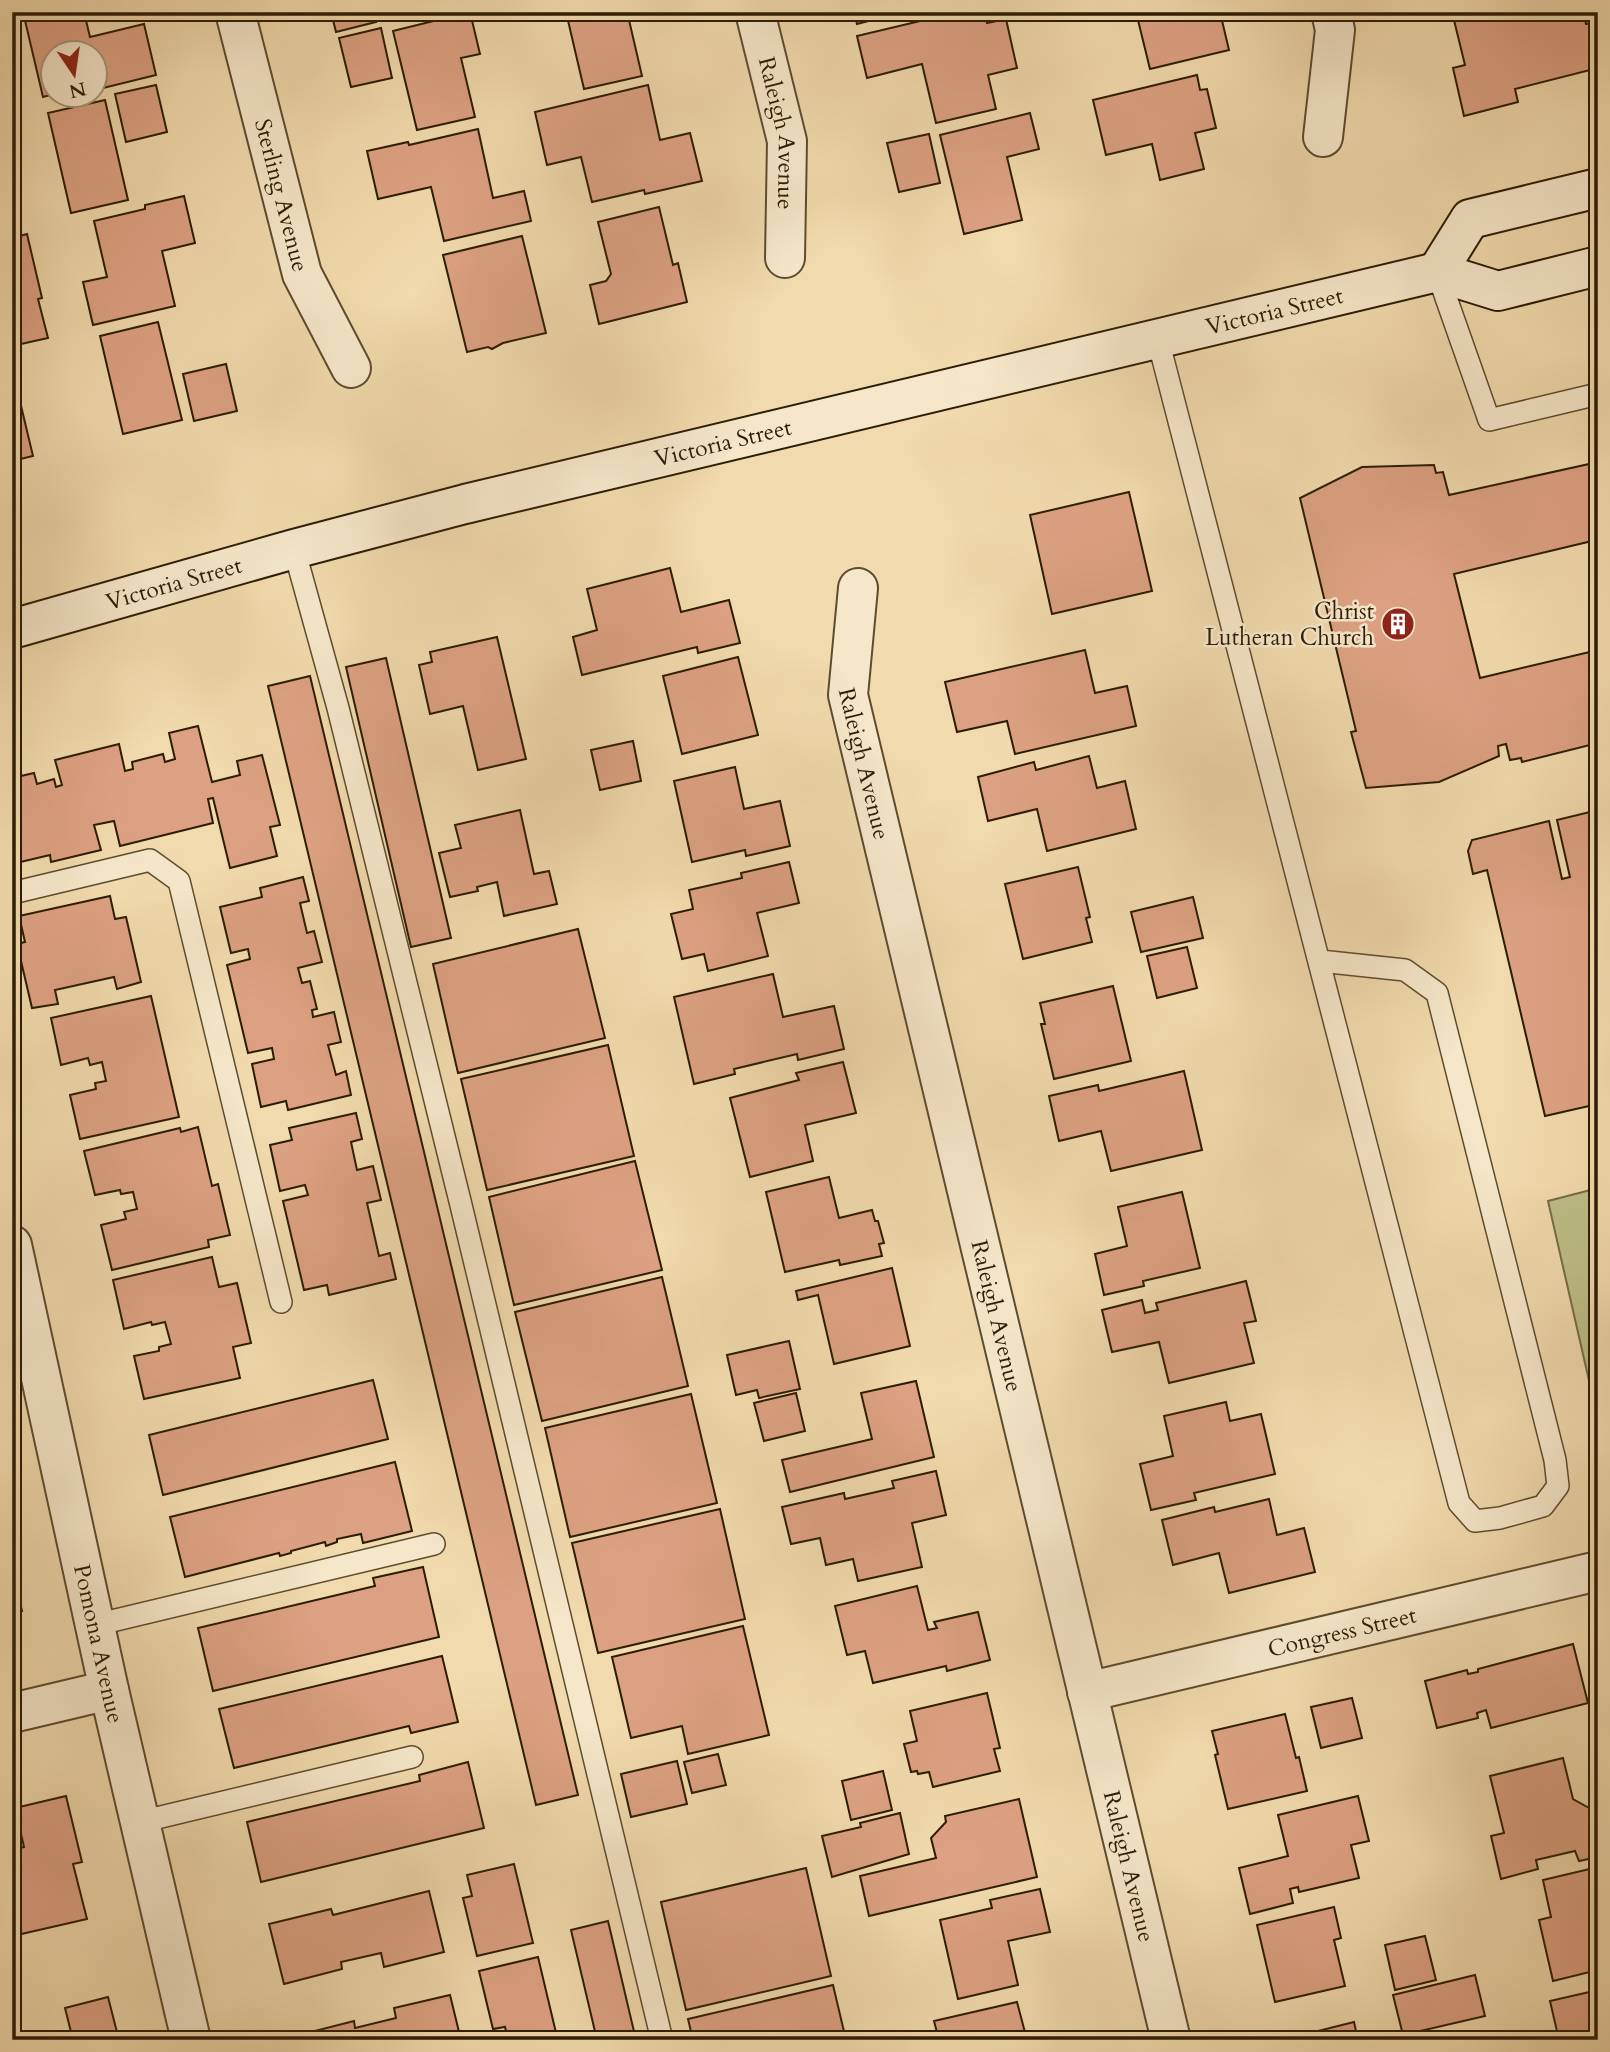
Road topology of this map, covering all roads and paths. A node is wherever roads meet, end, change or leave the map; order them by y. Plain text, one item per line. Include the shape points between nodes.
1 (236, 12) edge
2 (755, 12) edge
3 (1331, 12) edge
4 (1323, 137) dead end
5 (1598, 188) edge
6 (785, 258) dead end
7 (1598, 266) edge
8 (1437, 272) junction
9 (1158, 340) junction
10 (351, 368) dead end
11 (1598, 394) edge
12 (294, 549) junction
13 (858, 588) dead end
14 (12, 629) edge
15 (12, 893) edge
16 (1320, 961) junction
17 (12, 1245) edge
18 (281, 1302) dead end
19 (434, 1544) dead end
20 (1598, 1572) edge
21 (96, 1625) junction
22 (108, 1690) junction
23 (1087, 1692) junction
24 (12, 1713) edge
25 (412, 1757) dead end
26 (140, 1822) junction
27 (191, 2040) edge
28 (662, 2040) edge
29 (1171, 2040) edge

1 - 10 street, Sterling Avenue via 302,274
2 - 6 street, Raleigh Avenue via 787,141
3 - 4 street via 1335,30
5 - 8 street via 1470,219
7 - 8 street via 1497,291
8 - 9 street, Victoria Street
8 - 11 lane via 1489,420
9 - 12 street, Victoria Street
9 - 16 lane
12 - 14 street, Victoria Street
12 - 28 lane via 444,1135
13 - 23 street, Raleigh Avenue via 848,695
15 - 18 lane via 150,860 179,881
16 - 16 lane via 1459,1503 1475,1521 1543,1506 1558,1486 1555,1460 1437,993 1405,970
17 - 21 street, Pomona Avenue
19 - 21 lane
20 - 23 street, Congress Street
21 - 22 street, Pomona Avenue
22 - 24 street
22 - 26 street, Pomona Avenue
23 - 29 street, Raleigh Avenue
25 - 26 lane
26 - 27 street, Pomona Avenue

